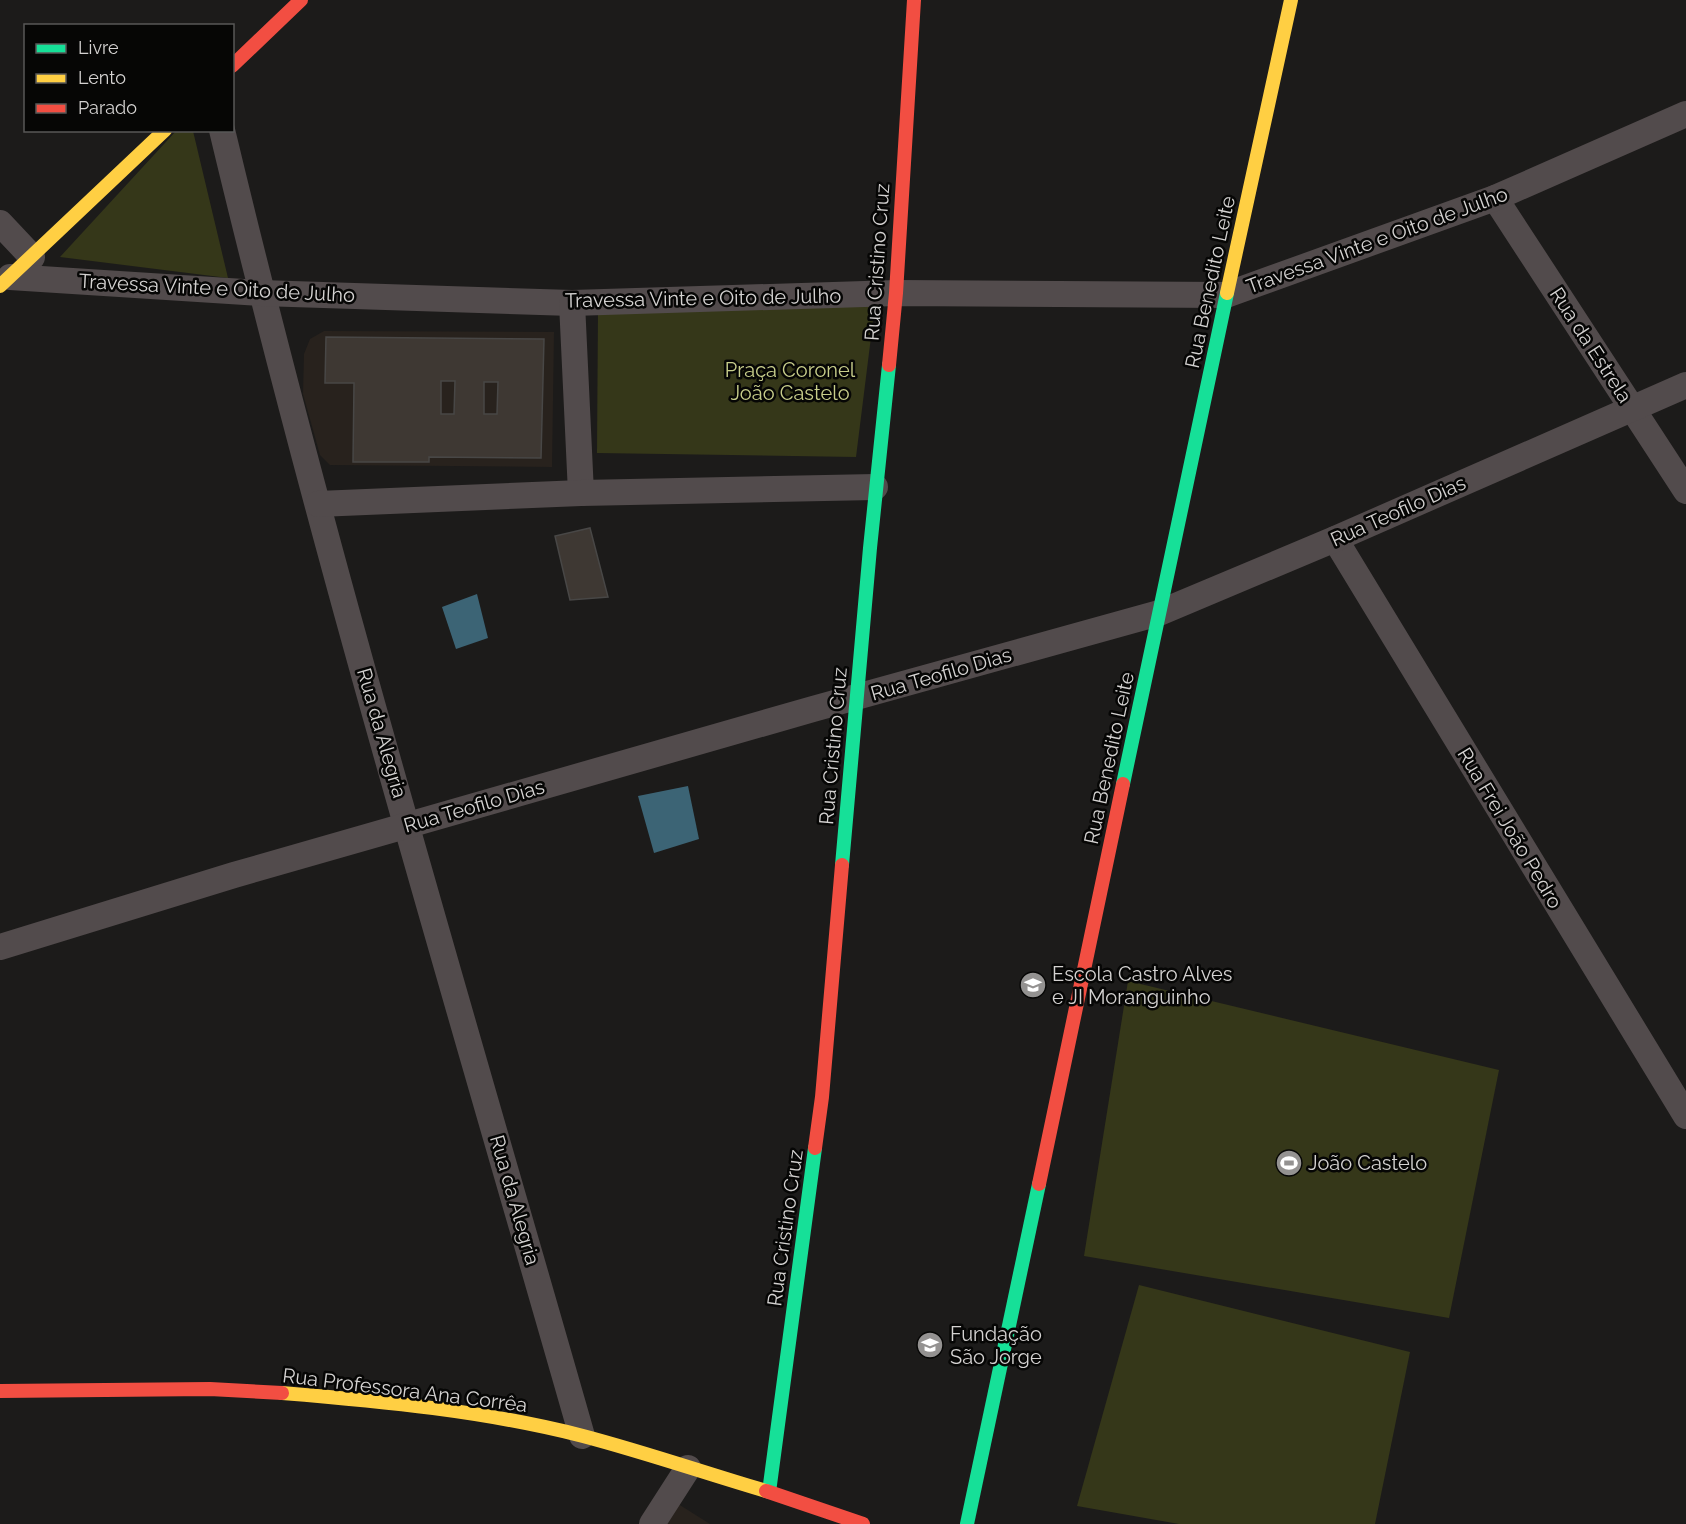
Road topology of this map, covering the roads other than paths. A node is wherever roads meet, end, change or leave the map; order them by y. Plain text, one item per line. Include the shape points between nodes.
1 (301, 0) edge
2 (914, 0) edge
3 (1291, 0) edge
4 (234, 64) edge
5 (1686, 114) edge
6 (163, 132) edge
7 (222, 132) edge
8 (1495, 198) junction
9 (0, 223) edge
10 (32, 257) junction
11 (5, 281) edge
12 (261, 293) junction
13 (896, 293) junction
14 (1226, 295) junction
15 (572, 303) junction
16 (1686, 385) edge
17 (1632, 408) junction
18 (875, 488) junction
19 (1686, 491) edge
20 (581, 493) junction
21 (318, 504) junction
22 (1335, 539) junction
23 (1160, 613) junction
24 (857, 698) junction
25 (407, 825) junction
26 (0, 947) edge
27 (1686, 1116) edge
28 (0, 1391) edge
29 (582, 1436) junction
30 (688, 1468) junction
31 (769, 1492) junction
32 (652, 1524) edge
33 (863, 1524) edge
34 (967, 1524) edge

1 - 4 street
2 - 13 street, Rua Cristino Cruz
3 - 14 street, Rua Benedito Leite
5 - 8 street, Travessa Vinte e Oito de Julho
6 - 10 street
7 - 12 street, Rua da Alegria
8 - 14 street, Travessa Vinte e Oito de Julho
8 - 17 street, Rua da Estrela
9 - 10 street
10 - 11 street
11 - 12 street, Travessa Vinte e Oito de Julho
12 - 15 street, Travessa Vinte e Oito de Julho
12 - 21 street, Rua da Alegria
13 - 14 street, Travessa Vinte e Oito de Julho
13 - 15 street, Travessa Vinte e Oito de Julho
13 - 18 street, Rua Cristino Cruz
14 - 23 street, Rua Benedito Leite
15 - 20 street
16 - 17 street, Rua Teofilo Dias
17 - 19 street, Rua da Estrela
17 - 22 street, Rua Teofilo Dias
18 - 20 street
18 - 24 street, Rua Cristino Cruz
20 - 21 street
21 - 25 street, Rua da Alegria
22 - 23 street, Rua Teofilo Dias
22 - 27 street, Rua Frei João Pedro
23 - 24 street, Rua Teofilo Dias
23 - 34 street, Rua Benedito Leite
24 - 25 street, Rua Teofilo Dias
24 - 31 street, Rua Cristino Cruz via 822,1097
25 - 26 street, Rua Teofilo Dias
25 - 29 street, Rua da Alegria
28 - 29 street, Rua Professora Ana Corrêa via 210,1389 284,1393 418,1407
29 - 30 street, Rua Professora Ana Corrêa
30 - 31 street, Rua Professora Ana Corrêa
30 - 32 street
31 - 33 street, Rua Professora Ana Corrêa

